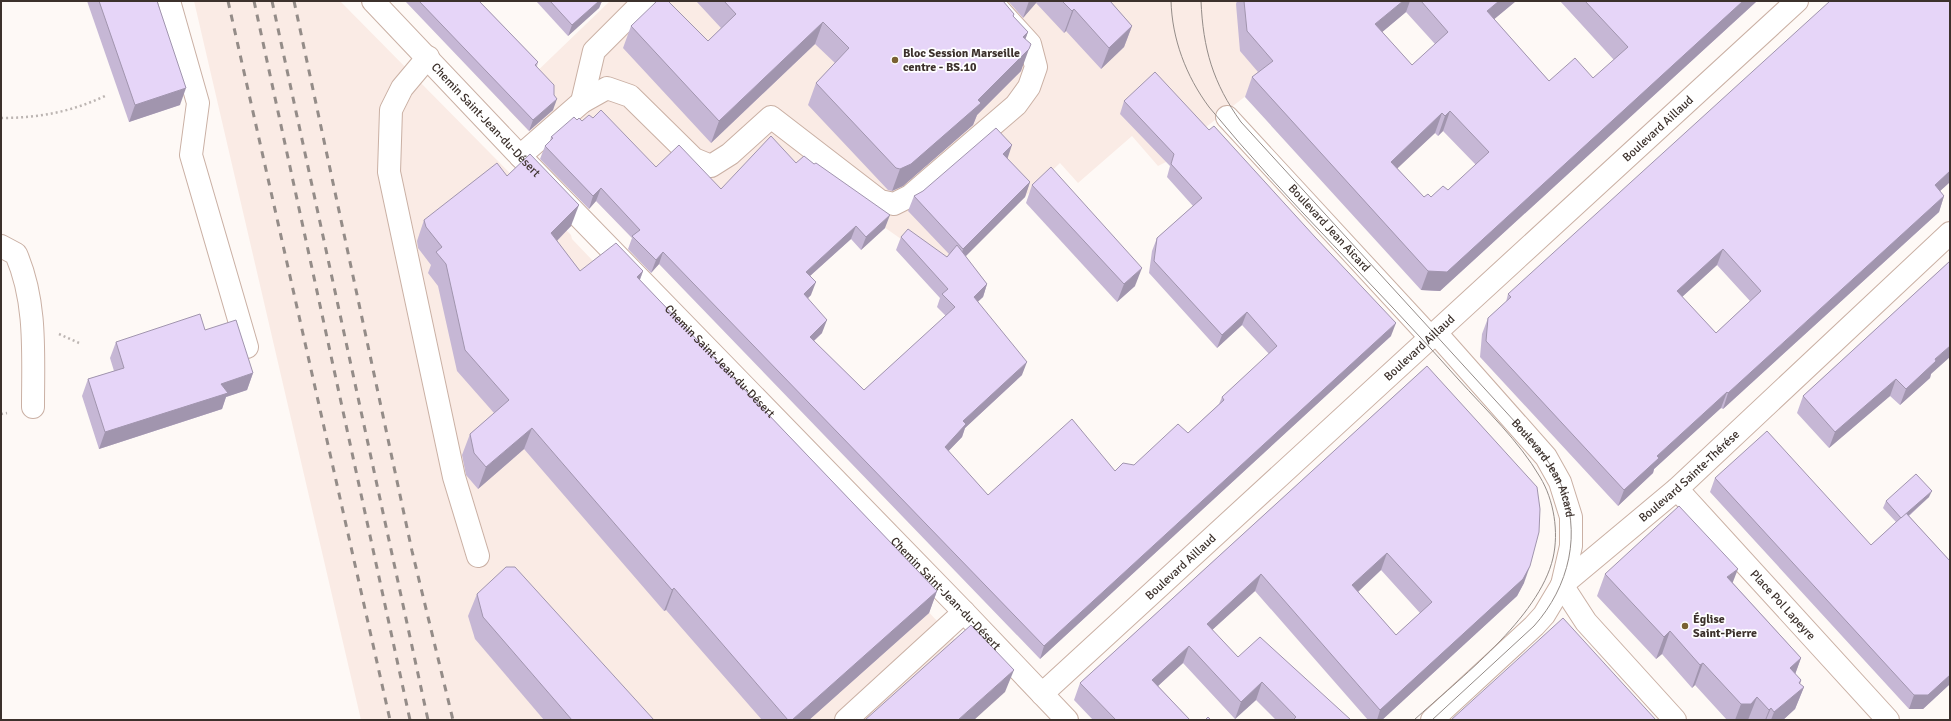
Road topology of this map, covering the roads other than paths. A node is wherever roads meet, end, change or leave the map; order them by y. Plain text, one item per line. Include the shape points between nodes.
1 (169, 1) edge
2 (373, 1) edge
3 (644, 1) edge
4 (991, 1) edge
5 (1797, 1) edge
6 (428, 57) junction
7 (582, 102) junction
8 (1227, 117) dead end
9 (520, 156) junction
10 (1950, 233) edge
11 (1, 246) edge
12 (1434, 336) junction
13 (247, 347) dead end
14 (33, 407) dead end
15 (1677, 489) junction
16 (478, 556) dead end
17 (1562, 585) junction
18 (964, 612) junction
19 (1042, 694) junction
20 (1059, 717) edge
21 (846, 720) edge
22 (1432, 720) edge
23 (1675, 720) edge
24 (1888, 720) edge

1 - 13 street via 198,103 191,155
2 - 6 street, Chemin Saint-Jean-du-Désert
3 - 7 street via 594,51
4 - 7 street via 1030,44 1036,67 1029,88 1010,110 910,196 894,204 880,201 771,117 730,154 710,166 694,158 630,96 608,88
5 - 12 street, Boulevard Aillaud
6 - 9 street, Chemin Saint-Jean-du-Désert
6 - 16 street via 402,88 391,110 389,172 454,477
7 - 9 street
8 - 12 street, Boulevard Jean Aicard
9 - 18 street, Chemin Saint-Jean-du-Désert
10 - 15 street, Boulevard Sainte-Thérése
11 - 14 street via 16,254 30,294 33,328
12 - 17 street, Boulevard Jean Aicard via 1546,457 1560,482 1571,518 1571,546
12 - 19 street, Boulevard Aillaud
15 - 17 street, Boulevard Sainte-Thérése
15 - 24 street, Place Pol Lapeyre
17 - 22 street, Boulevard Sainte-Thérése via 1544,615 1534,626
17 - 23 street via 1586,622
18 - 19 street, Chemin Saint-Jean-du-Désert
18 - 21 street
19 - 20 street, Chemin Saint-Jean-du-Désert

